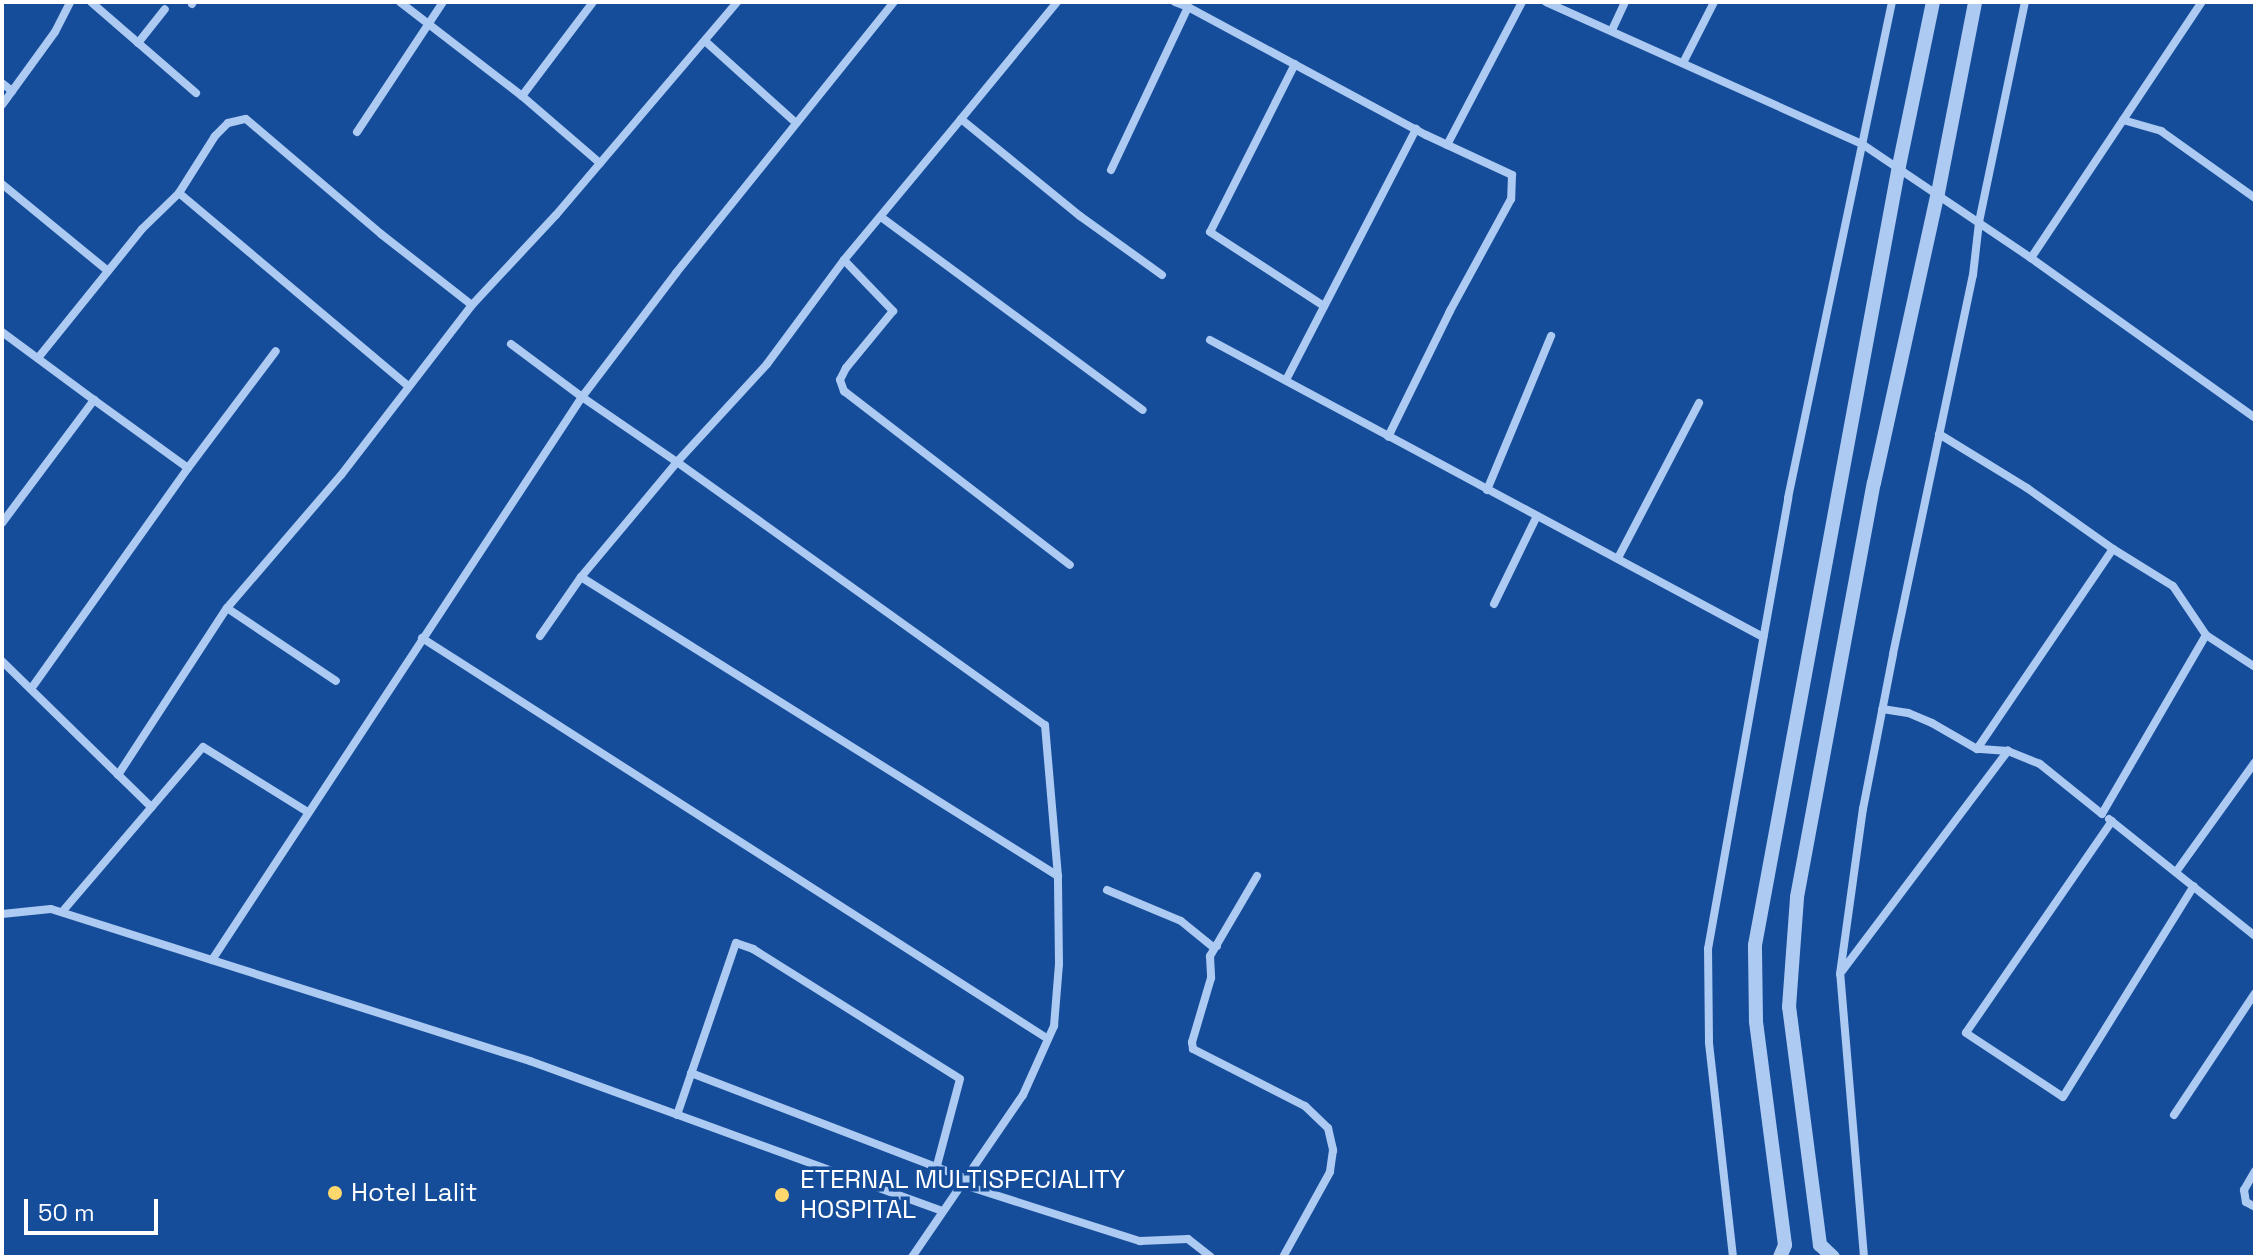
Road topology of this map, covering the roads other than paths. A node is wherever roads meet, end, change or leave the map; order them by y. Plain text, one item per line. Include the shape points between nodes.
1 (70, 2) edge
2 (91, 2) edge
3 (400, 2) edge
4 (443, 2) edge
5 (593, 2) edge
6 (737, 2) edge
7 (894, 2) edge
8 (1057, 2) edge
9 (1175, 2) edge
10 (1522, 2) edge
11 (1546, 2) edge
12 (1625, 2) edge
13 (1714, 2) edge
14 (1892, 2) edge
15 (1933, 2) edge
16 (1975, 2) edge
17 (2025, 2) edge
18 (2202, 2) edge
19 (1188, 7) junction
20 (165, 9) dead end
21 (430, 23) junction
22 (1612, 30) junction
23 (705, 41) junction
24 (138, 43) junction
25 (1684, 61) junction
26 (1295, 64) junction
27 (2, 83) edge
28 (12, 91) junction
29 (196, 93) dead end
30 (522, 96) junction
31 (2, 105) edge
32 (961, 119) junction
33 (2123, 120) junction
34 (796, 123) junction
35 (1416, 129) junction
36 (357, 132) dead end
37 (1862, 144) junction
38 (1447, 145) junction
39 (600, 163) junction
40 (1899, 166) junction
41 (1111, 170) dead end
42 (2, 184) edge
43 (179, 193) junction
44 (1938, 193) junction
45 (2255, 198) edge
46 (881, 217) junction
47 (1979, 222) junction
48 (2031, 258) junction
49 (844, 260) junction
50 (108, 271) junction
51 (1162, 275) dead end
52 (472, 305) junction
53 (1324, 306) junction
54 (2, 332) edge
55 (1551, 336) dead end
56 (1210, 340) dead end
57 (511, 344) dead end
58 (276, 351) dead end
59 (38, 358) junction
60 (1286, 380) junction
61 (408, 386) junction
62 (582, 397) junction
63 (94, 400) junction
64 (1699, 403) dead end
65 (1143, 410) dead end
66 (2255, 418) edge
67 (1939, 434) junction
68 (1388, 437) junction
69 (677, 462) junction
70 (188, 468) junction
71 (1487, 490) junction
72 (1537, 516) junction
73 (2, 523) edge
74 (2113, 549) junction
75 (1618, 558) junction
76 (1070, 565) dead end
77 (581, 577) junction
78 (1494, 604) dead end
79 (227, 608) junction
80 (2206, 635) junction
81 (540, 636) dead end
82 (1763, 637) junction
83 (422, 638) junction
84 (2, 661) edge
85 (2255, 667) edge
86 (336, 681) dead end
87 (31, 689) junction
88 (1882, 709) junction
89 (1977, 749) junction
90 (2008, 751) junction
91 (2255, 762) edge
92 (118, 775) junction
93 (151, 807) junction
94 (308, 812) junction
95 (2102, 814) junction
96 (2112, 821) junction
97 (2176, 872) junction
98 (1058, 876) junction
99 (1257, 876) dead end
100 (2194, 886) junction
101 (1107, 890) dead end
102 (62, 912) junction
103 (2, 914) edge
104 (2255, 936) edge
105 (1217, 946) junction
106 (212, 960) junction
107 (1840, 974) junction
108 (2255, 993) edge
109 (1048, 1039) junction
110 (691, 1073) junction
111 (677, 1115) junction
112 (2174, 1115) dead end
113 (936, 1169) junction
114 (2255, 1171) edge
115 (966, 1182) junction
116 (2255, 1207) edge
117 (942, 1211) junction
118 (912, 1257) edge
119 (1211, 1257) edge
120 (1283, 1257) edge
121 (1733, 1257) edge
122 (1780, 1257) edge
123 (1833, 1257) edge
124 (1864, 1257) edge

1 - 28 street
2 - 24 street
3 - 21 street
4 - 21 street
5 - 30 street
6 - 23 street
7 - 34 street
8 - 32 street
9 - 19 street
10 - 38 street
11 - 22 street
12 - 22 street
13 - 25 street
14 - 37 street
15 - 40 street
16 - 44 street
17 - 47 street
18 - 33 street
19 - 26 street
19 - 41 street
20 - 24 street
21 - 30 street
21 - 36 street
22 - 25 street
23 - 34 street
23 - 39 street
24 - 29 street
25 - 37 street
26 - 35 street
26 - 53 street via 1210,232
27 - 28 street
28 - 31 street
30 - 39 street
32 - 46 street
32 - 51 street
33 - 45 street via 2161,131
33 - 48 street
34 - 62 street
35 - 38 street
35 - 53 street
37 - 40 street
37 - 82 street
38 - 68 street via 1512,175 1511,199
39 - 52 street
40 - 44 street
40 - 122 street via 1755,945 1756,1021 1785,1245
42 - 50 street
43 - 50 street
43 - 52 street via 215,136 228,123 246,119
43 - 61 street
44 - 47 street
44 - 123 street via 1874,483 1797,897 1789,1007 1820,1245
46 - 49 street
46 - 65 street
47 - 48 street
47 - 67 street
48 - 66 street
49 - 69 street via 767,364
49 - 76 street via 893,311 846,368 840,380 844,391
50 - 59 street
52 - 61 street
53 - 60 street
54 - 59 street
55 - 71 street
56 - 60 street
57 - 62 street
58 - 70 street
59 - 63 street
60 - 68 street
61 - 79 street via 341,475
62 - 69 street
62 - 83 street
63 - 70 street
63 - 73 street
64 - 75 street
67 - 74 street
67 - 88 street
68 - 71 street
69 - 77 street
69 - 98 street via 1045,725
70 - 87 street
71 - 72 street
72 - 75 street
72 - 78 street
74 - 80 street via 2173,586
74 - 89 street
75 - 82 street
77 - 81 street
77 - 98 street
79 - 86 street
79 - 92 street
80 - 85 street
80 - 95 street
82 - 121 street via 1708,949 1709,1042
83 - 94 street
83 - 109 street
84 - 87 street
87 - 92 street
88 - 89 street via 1932,723
88 - 107 street
89 - 90 street
90 - 95 street via 2040,764
90 - 107 street
91 - 97 street
92 - 93 street
93 - 94 street via 203,747
93 - 102 street
94 - 106 street
95 - 96 street
96 - 97 street
96 - 100 street via 1966,1033 2063,1097
97 - 100 street
98 - 109 street via 1059,964 1054,1026
99 - 105 street
100 - 104 street
101 - 105 street via 1181,921
102 - 103 street
102 - 106 street
105 - 120 street via 1210,956 1211,978 1193,1049 1305,1106 1330,1133 1330,1172
106 - 111 street via 530,1061
107 - 124 street
108 - 112 street
109 - 115 street via 1023,1095
110 - 111 street
110 - 113 street
110 - 113 street via 736,943 753,949 960,1079
111 - 117 street
113 - 115 street
114 - 116 street via 2244,1190 2246,1202
115 - 117 street
115 - 119 street via 1140,1241 1188,1239
117 - 118 street

